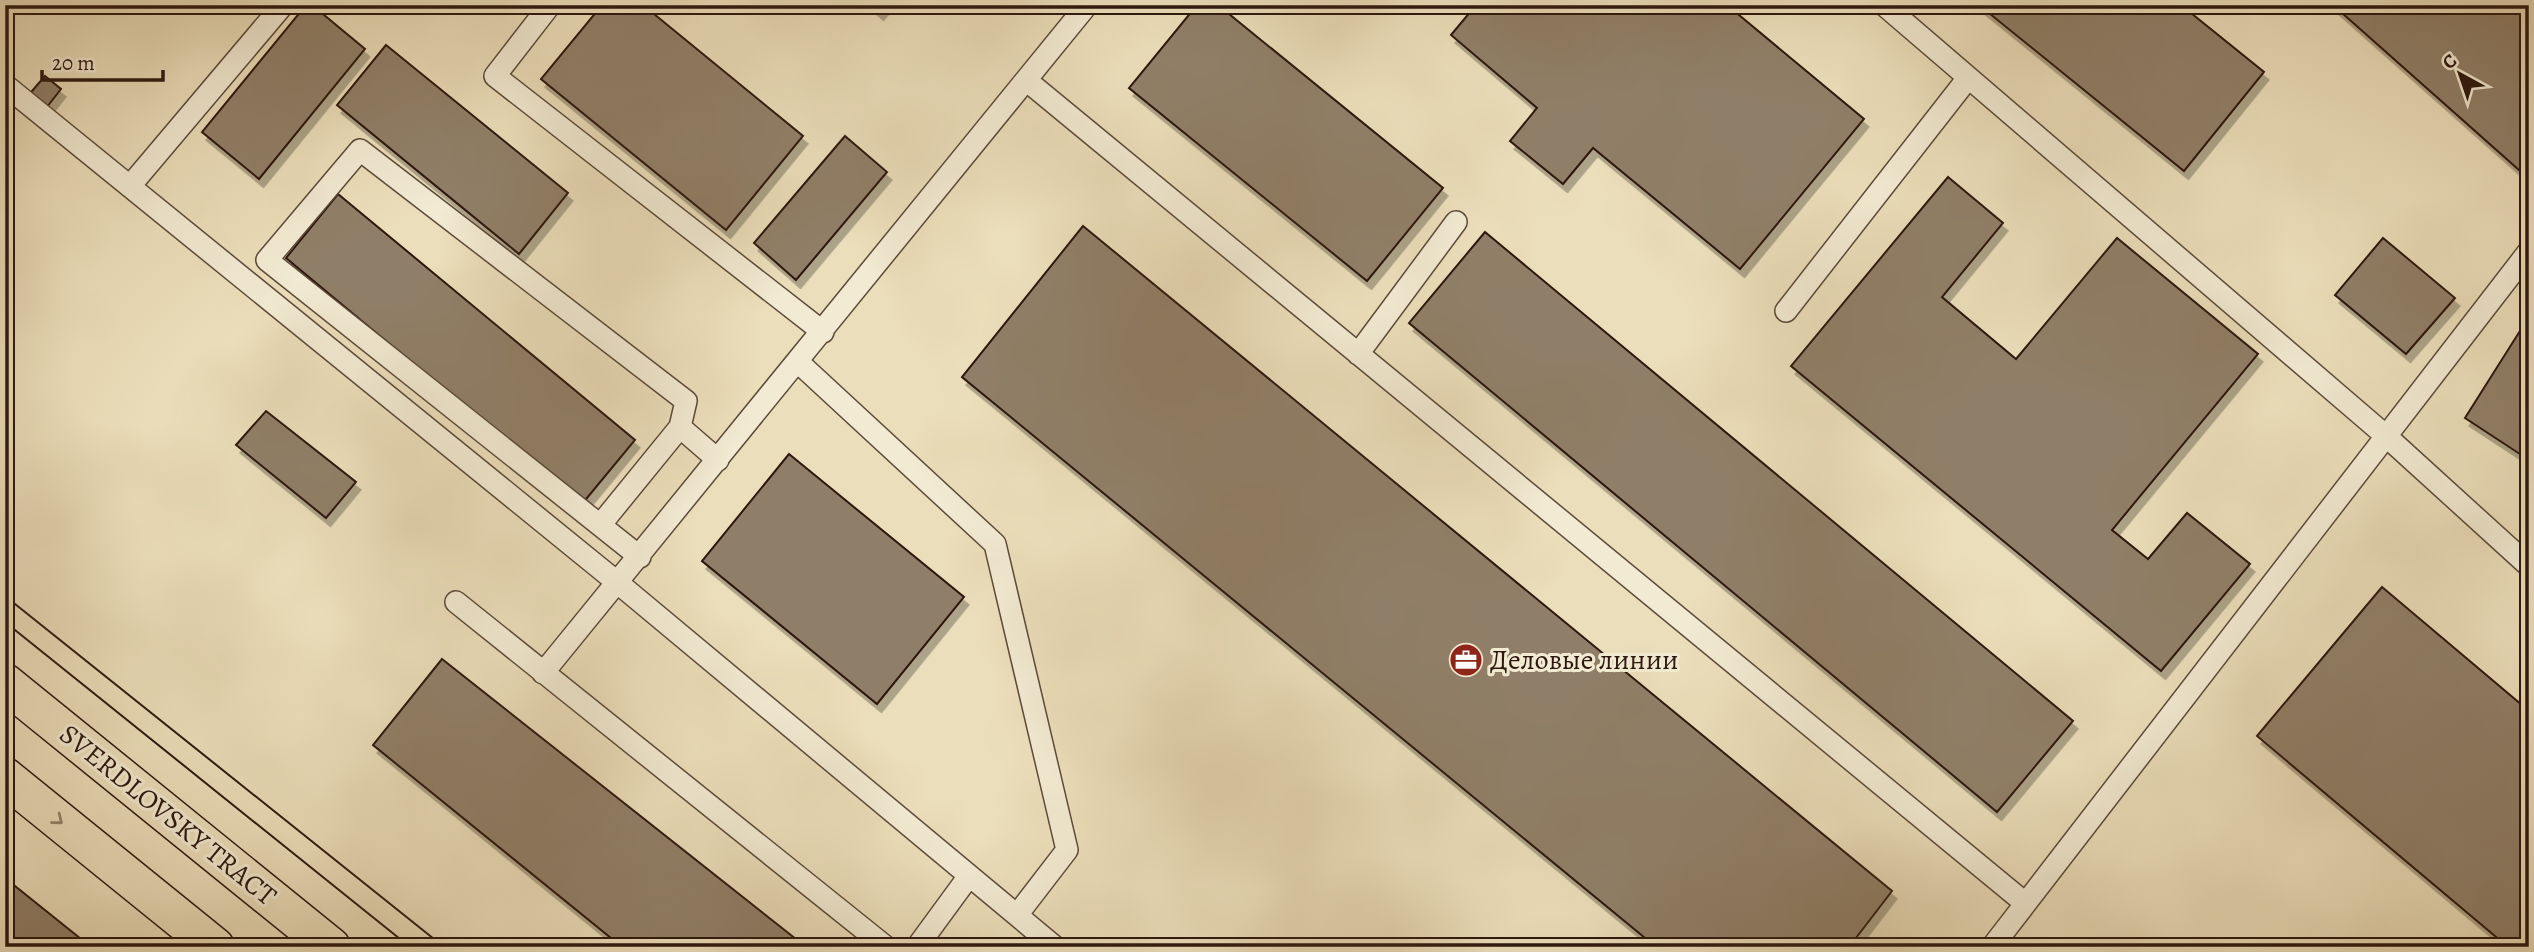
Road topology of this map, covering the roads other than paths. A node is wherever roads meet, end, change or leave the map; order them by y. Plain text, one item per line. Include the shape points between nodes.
1 (284, 5) edge
2 (550, 5) edge
3 (1087, 5) edge
4 (1884, 5) edge
5 (1968, 78) junction
6 (1026, 80) junction
7 (5, 85) edge
8 (130, 186) junction
9 (1456, 222) dead end
10 (2529, 251) edge
11 (1786, 311) dead end
12 (823, 332) junction
13 (1358, 354) junction
14 (798, 362) junction
15 (680, 427) junction
16 (2386, 436) junction
17 (718, 460) junction
18 (601, 524) junction
19 (640, 557) junction
20 (2529, 566) edge
21 (618, 583) junction
22 (456, 603) dead end
23 (543, 673) junction
24 (5, 683) edge
25 (5, 777) edge
26 (970, 876) junction
27 (2025, 903) junction
28 (1017, 915) junction
29 (215, 947) edge
30 (331, 947) edge
31 (886, 947) edge
32 (917, 947) edge
33 (1055, 947) edge
34 (1992, 947) edge

1 - 8 lane
2 - 12 lane via 495,76
3 - 6 lane
4 - 5 lane
5 - 11 lane
5 - 16 lane
6 - 12 lane
6 - 13 lane
7 - 8 lane
8 - 21 lane
9 - 13 lane
10 - 16 lane
12 - 14 lane
13 - 27 lane
14 - 17 lane
14 - 28 lane via 995,544 1068,850
15 - 17 lane
15 - 18 lane
15 - 18 lane via 686,401 360,150 267,260
16 - 20 lane
16 - 27 lane
17 - 19 lane
18 - 19 lane
19 - 21 lane
21 - 23 lane
21 - 26 lane
22 - 23 lane
23 - 31 lane
24 - 30 main road, SVERDLOVSKY TRACT
25 -> 29 main road
26 - 28 lane
26 - 32 lane
27 - 34 lane
28 - 33 lane

